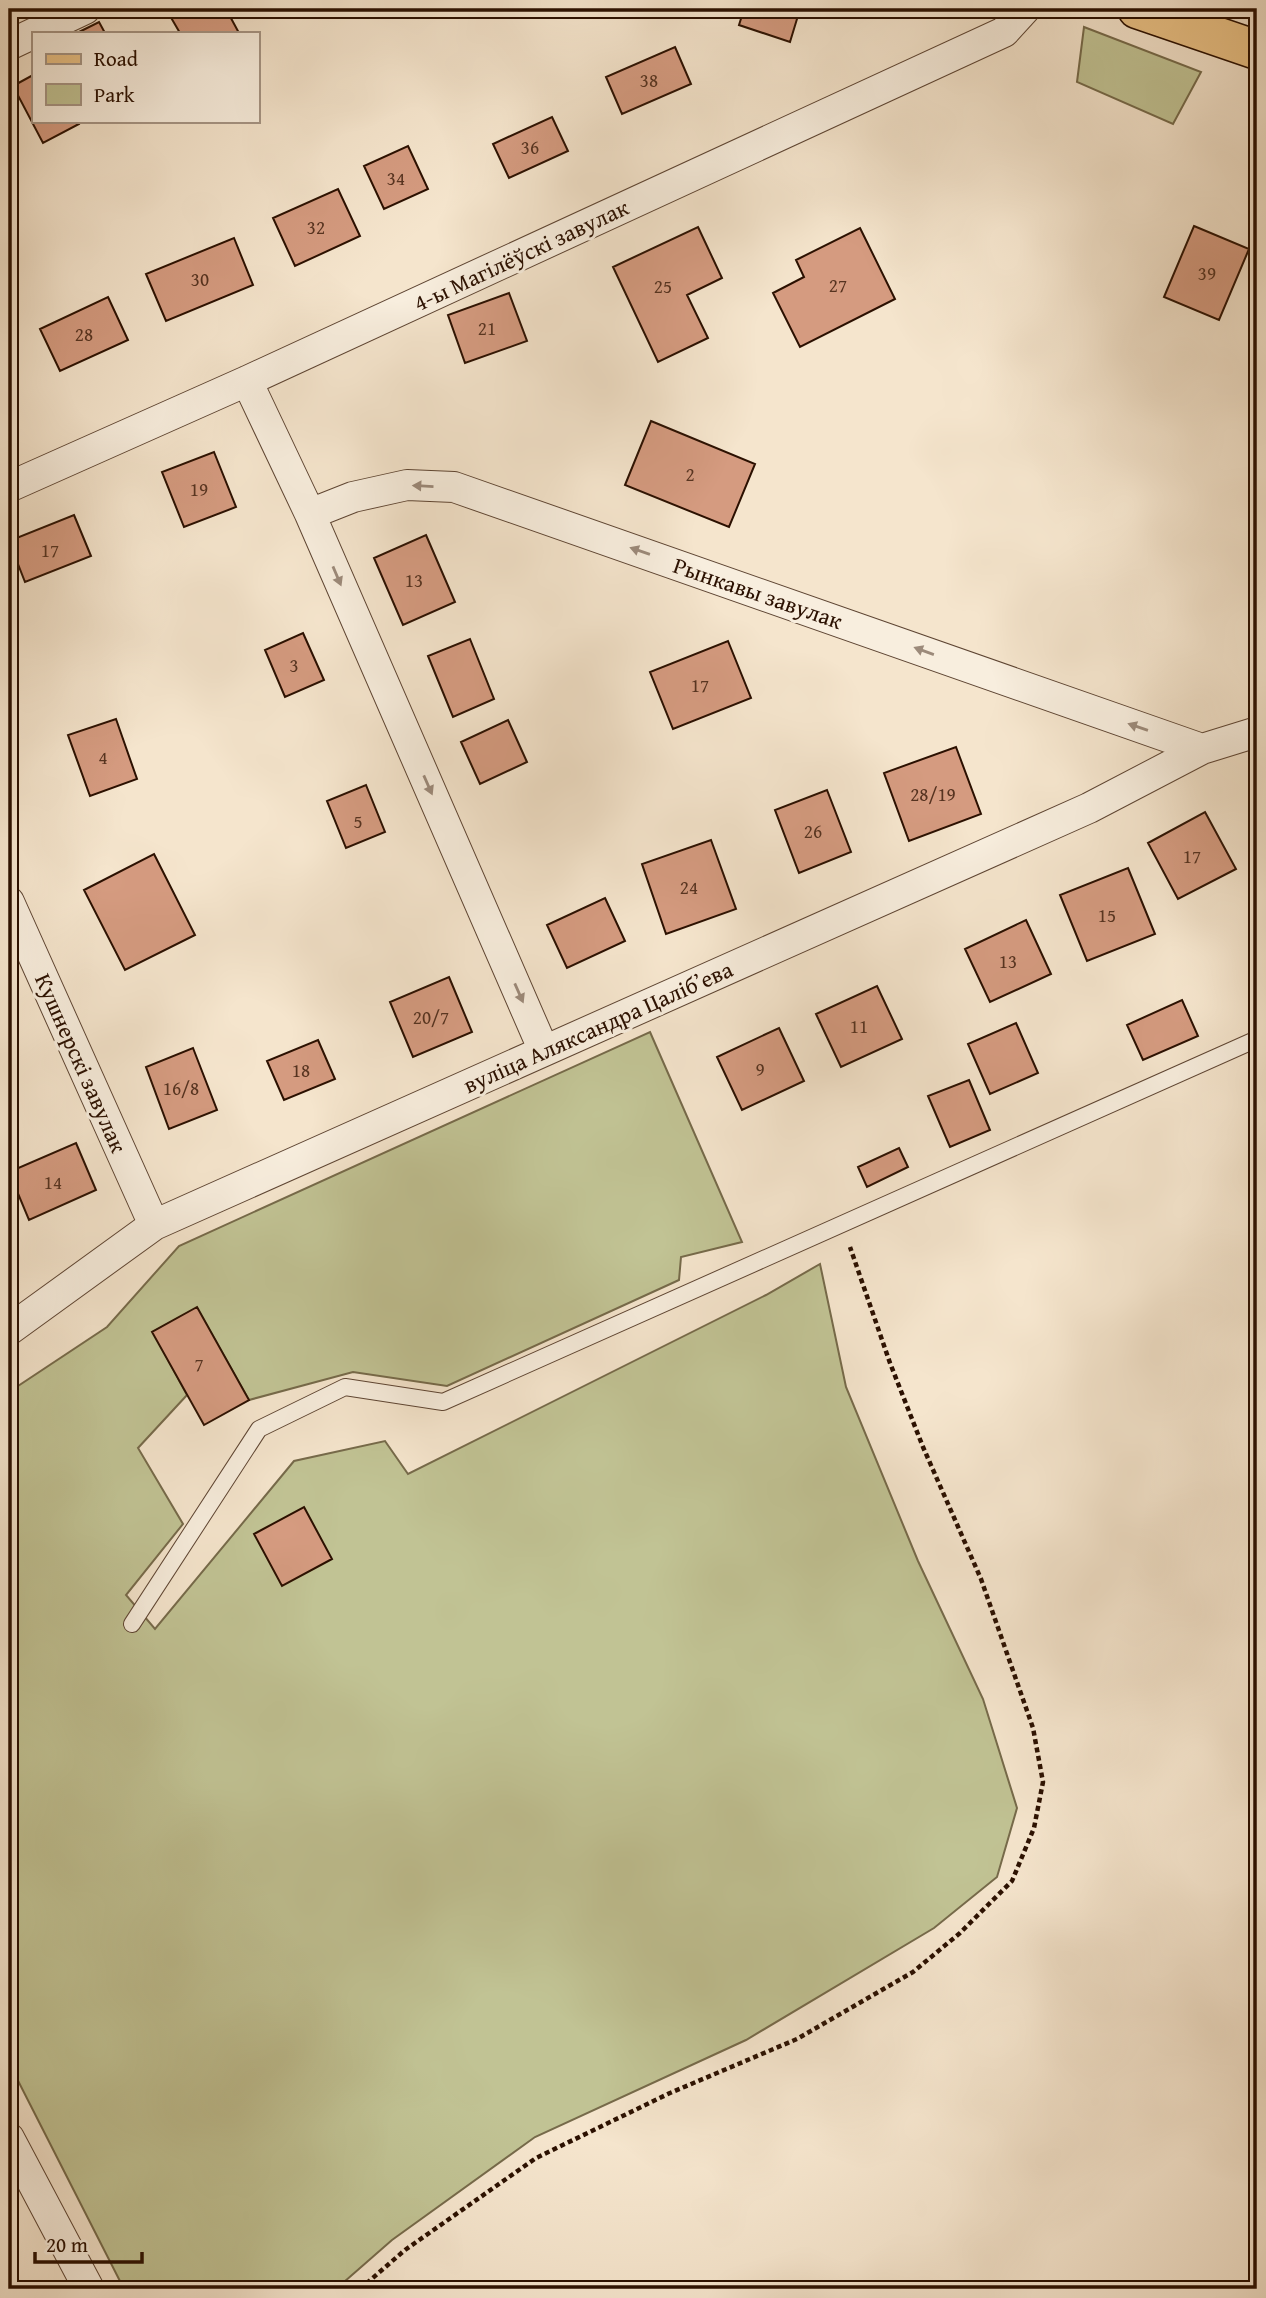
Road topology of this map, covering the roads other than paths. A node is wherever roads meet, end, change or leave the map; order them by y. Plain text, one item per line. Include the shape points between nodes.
1 (85, 9) edge
2 (1025, 9) edge
3 (1137, 9) edge
4 (36, 32) edge
5 (32, 34) edge
6 (9, 45) edge
7 (1257, 50) edge
8 (247, 381) junction
9 (9, 487) edge
10 (310, 514) junction
11 (1257, 732) edge
12 (1202, 749) junction
13 (9, 902) edge
14 (1257, 1039) edge
15 (544, 1051) junction
16 (154, 1225) junction
17 (9, 1330) edge
18 (132, 1624) dead end
19 (9, 2138) edge
20 (89, 2289) edge

1 - 4 street
2 - 8 street, 4-ы Магілёўскі завулак via 1004,32
3 - 7 main road
5 - 6 street
8 - 9 street, 4-ы Магілёўскі завулак
8 - 10 street
12 -> 10 street, Рынкавы завулак via 454,487 407,485 353,497
10 -> 15 street
11 - 12 street, вуліца Аляксандра Цалібʼева
12 - 15 street, вуліца Аляксандра Цалібʼева via 1089,808
13 - 16 street, Кушнерскі завулак
14 - 18 lane via 443,1402 345,1387 259,1429
15 - 16 street, вуліца Аляксандра Цалібʼева
16 - 17 street, вуліца Аляксандра Цалібʼева
19 - 20 street

